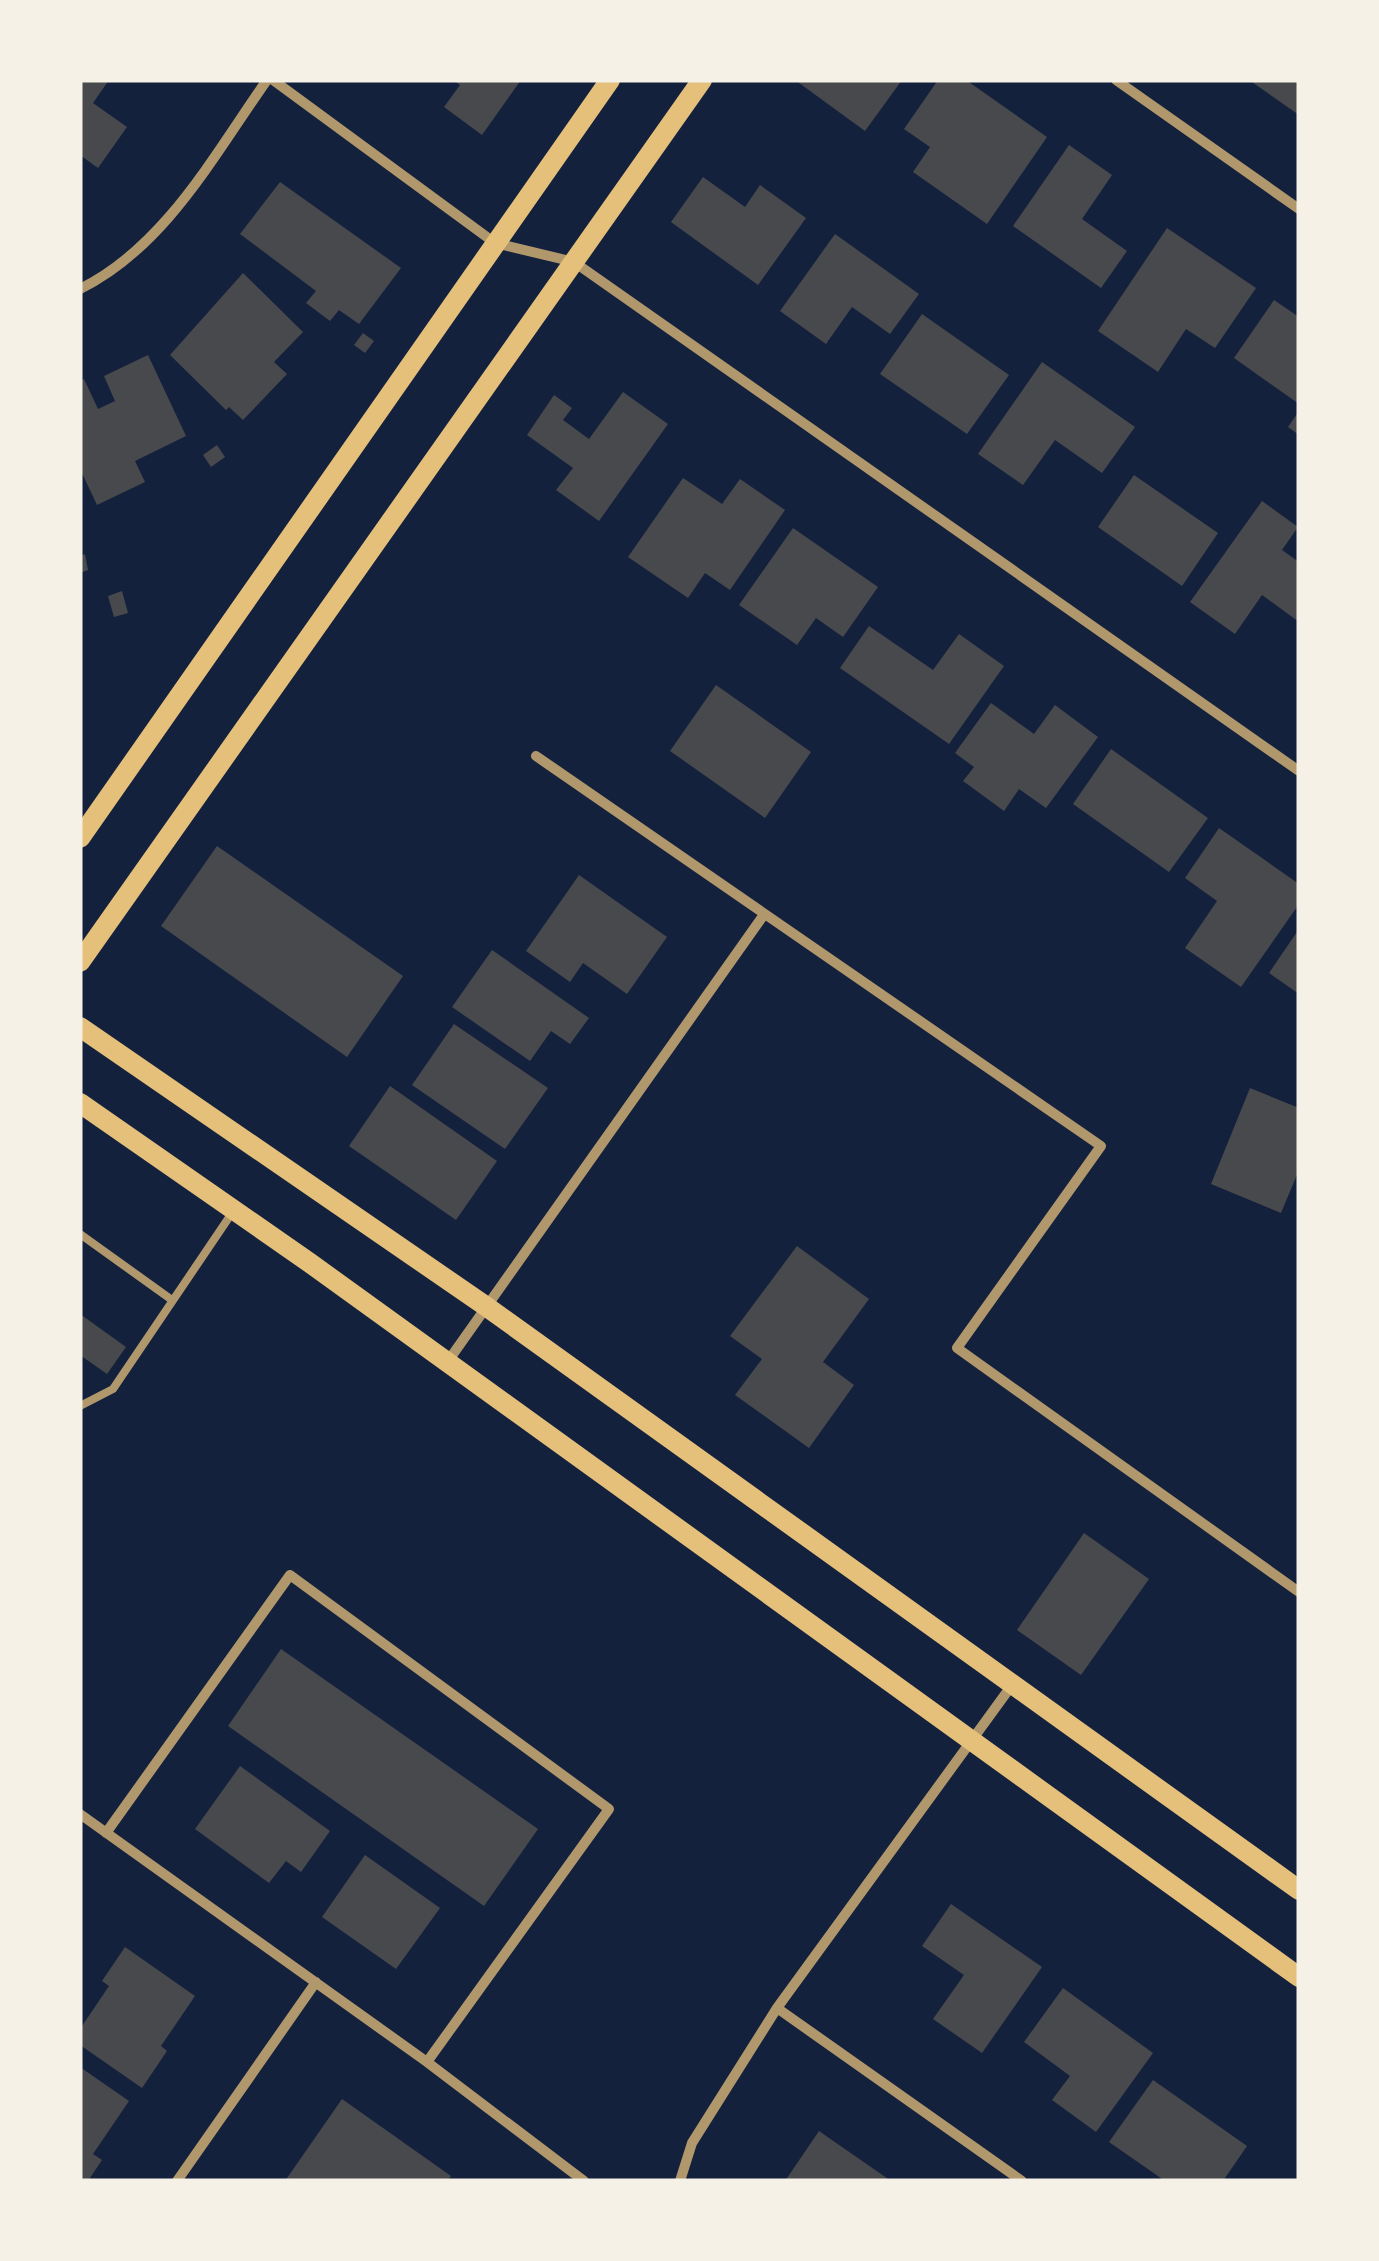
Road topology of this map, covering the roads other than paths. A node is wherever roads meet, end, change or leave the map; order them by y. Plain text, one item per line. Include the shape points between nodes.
1 (270, 80) edge
2 (610, 80) edge
3 (702, 80) edge
4 (1116, 80) edge
5 (1299, 209) edge
6 (495, 243) junction
7 (574, 262) junction
8 (80, 289) edge
9 (536, 756) dead end
10 (1299, 772) edge
11 (80, 838) edge
12 (764, 916) junction
13 (80, 962) edge
14 (80, 1026) edge
15 (80, 1103) edge
16 (234, 1210) junction
17 (80, 1234) edge
18 (172, 1300) junction
19 (487, 1307) junction
20 (446, 1364) junction
21 (80, 1406) edge
22 (1299, 1592) edge
23 (1013, 1684) junction
24 (973, 1741) junction
25 (80, 1814) edge
26 (106, 1833) junction
27 (1299, 1890) edge
28 (1299, 1977) edge
29 (316, 1982) junction
30 (777, 2008) junction
31 (427, 2062) junction
32 (177, 2181) edge
33 (584, 2181) edge
34 (680, 2181) edge
35 (1022, 2181) edge

1 - 6 street
1 - 8 street via 155,235
2 - 6 main road
3 - 7 main road
4 - 5 street
6 - 7 street
6 - 11 main road
7 - 10 street
7 - 13 main road
9 - 12 street
12 - 19 street
12 - 22 street via 1101,1146 957,1348
14 - 19 main road
15 - 16 main road
16 - 18 lane
16 - 20 main road
17 - 18 lane
18 - 21 lane via 113,1388
19 - 20 street
19 - 23 main road
20 - 24 main road
23 - 24 street
23 - 27 main road
24 - 28 main road
24 - 30 street
25 - 26 street
26 - 29 street
26 - 31 street via 290,1575 609,1809
29 - 31 street
29 - 32 street
30 - 34 street via 692,2143
30 - 35 street
31 - 33 street

